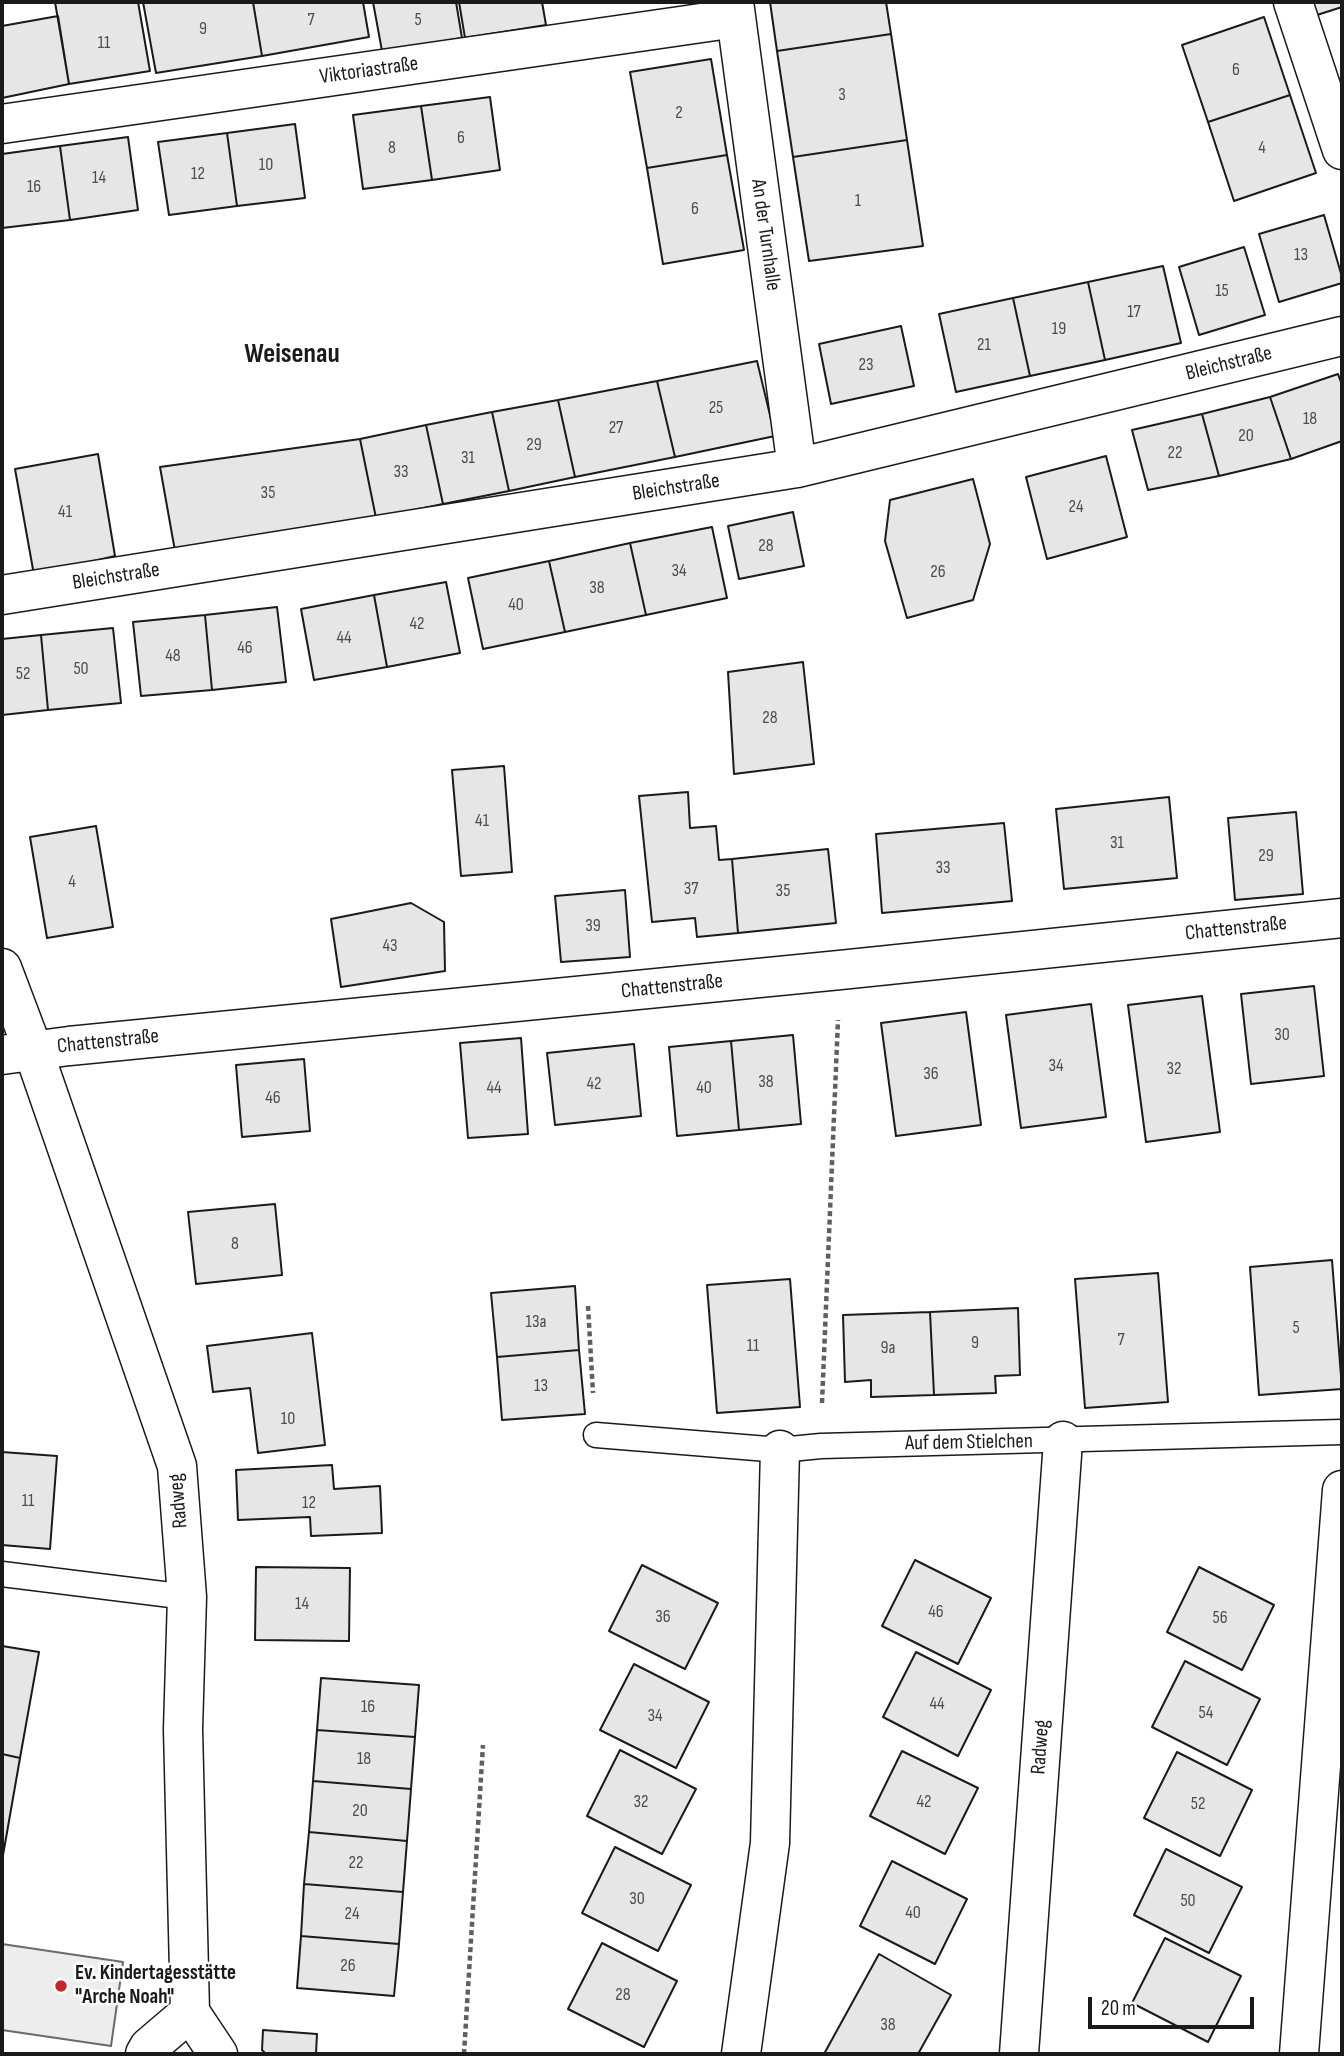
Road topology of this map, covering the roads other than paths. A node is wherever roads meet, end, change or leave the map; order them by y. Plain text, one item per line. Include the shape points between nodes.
1 (1293, 2) edge
2 (735, 10) edge
3 (2, 124) edge
4 (1342, 150) edge
5 (1342, 336) edge
6 (797, 468) junction
7 (2, 595) edge
8 (1342, 918) edge
9 (2, 968) edge
10 (18, 1053) edge
11 (1342, 1432) edge
12 (596, 1435) road end
13 (1063, 1441) junction
14 (780, 1450) junction
15 (1342, 1490) edge
16 (2, 1574) edge
17 (187, 1597) junction
18 (190, 2012) junction
19 (145, 2054) edge
20 (218, 2054) edge
21 (741, 2054) edge
22 (1019, 2054) edge
23 (1299, 2054) edge

1 - 4 street
2 - 3 street, Viktoriastraße
2 - 6 street, An der Turnhalle
5 - 6 street, Bleichstraße
6 - 7 street, Bleichstraße
8 - 10 street, Chattenstraße
9 - 10 street, Radweg
10 - 17 street, Radweg via 177,1466
11 - 13 lane, Auf dem Stielchen
12 - 14 lane, Auf dem Stielchen
13 - 14 lane, Auf dem Stielchen
13 - 22 street, Radweg
14 - 21 street via 770,1843
15 - 23 street
16 - 17 lane
17 - 18 street, Radweg via 183,1729
18 - 19 street
18 - 20 street

